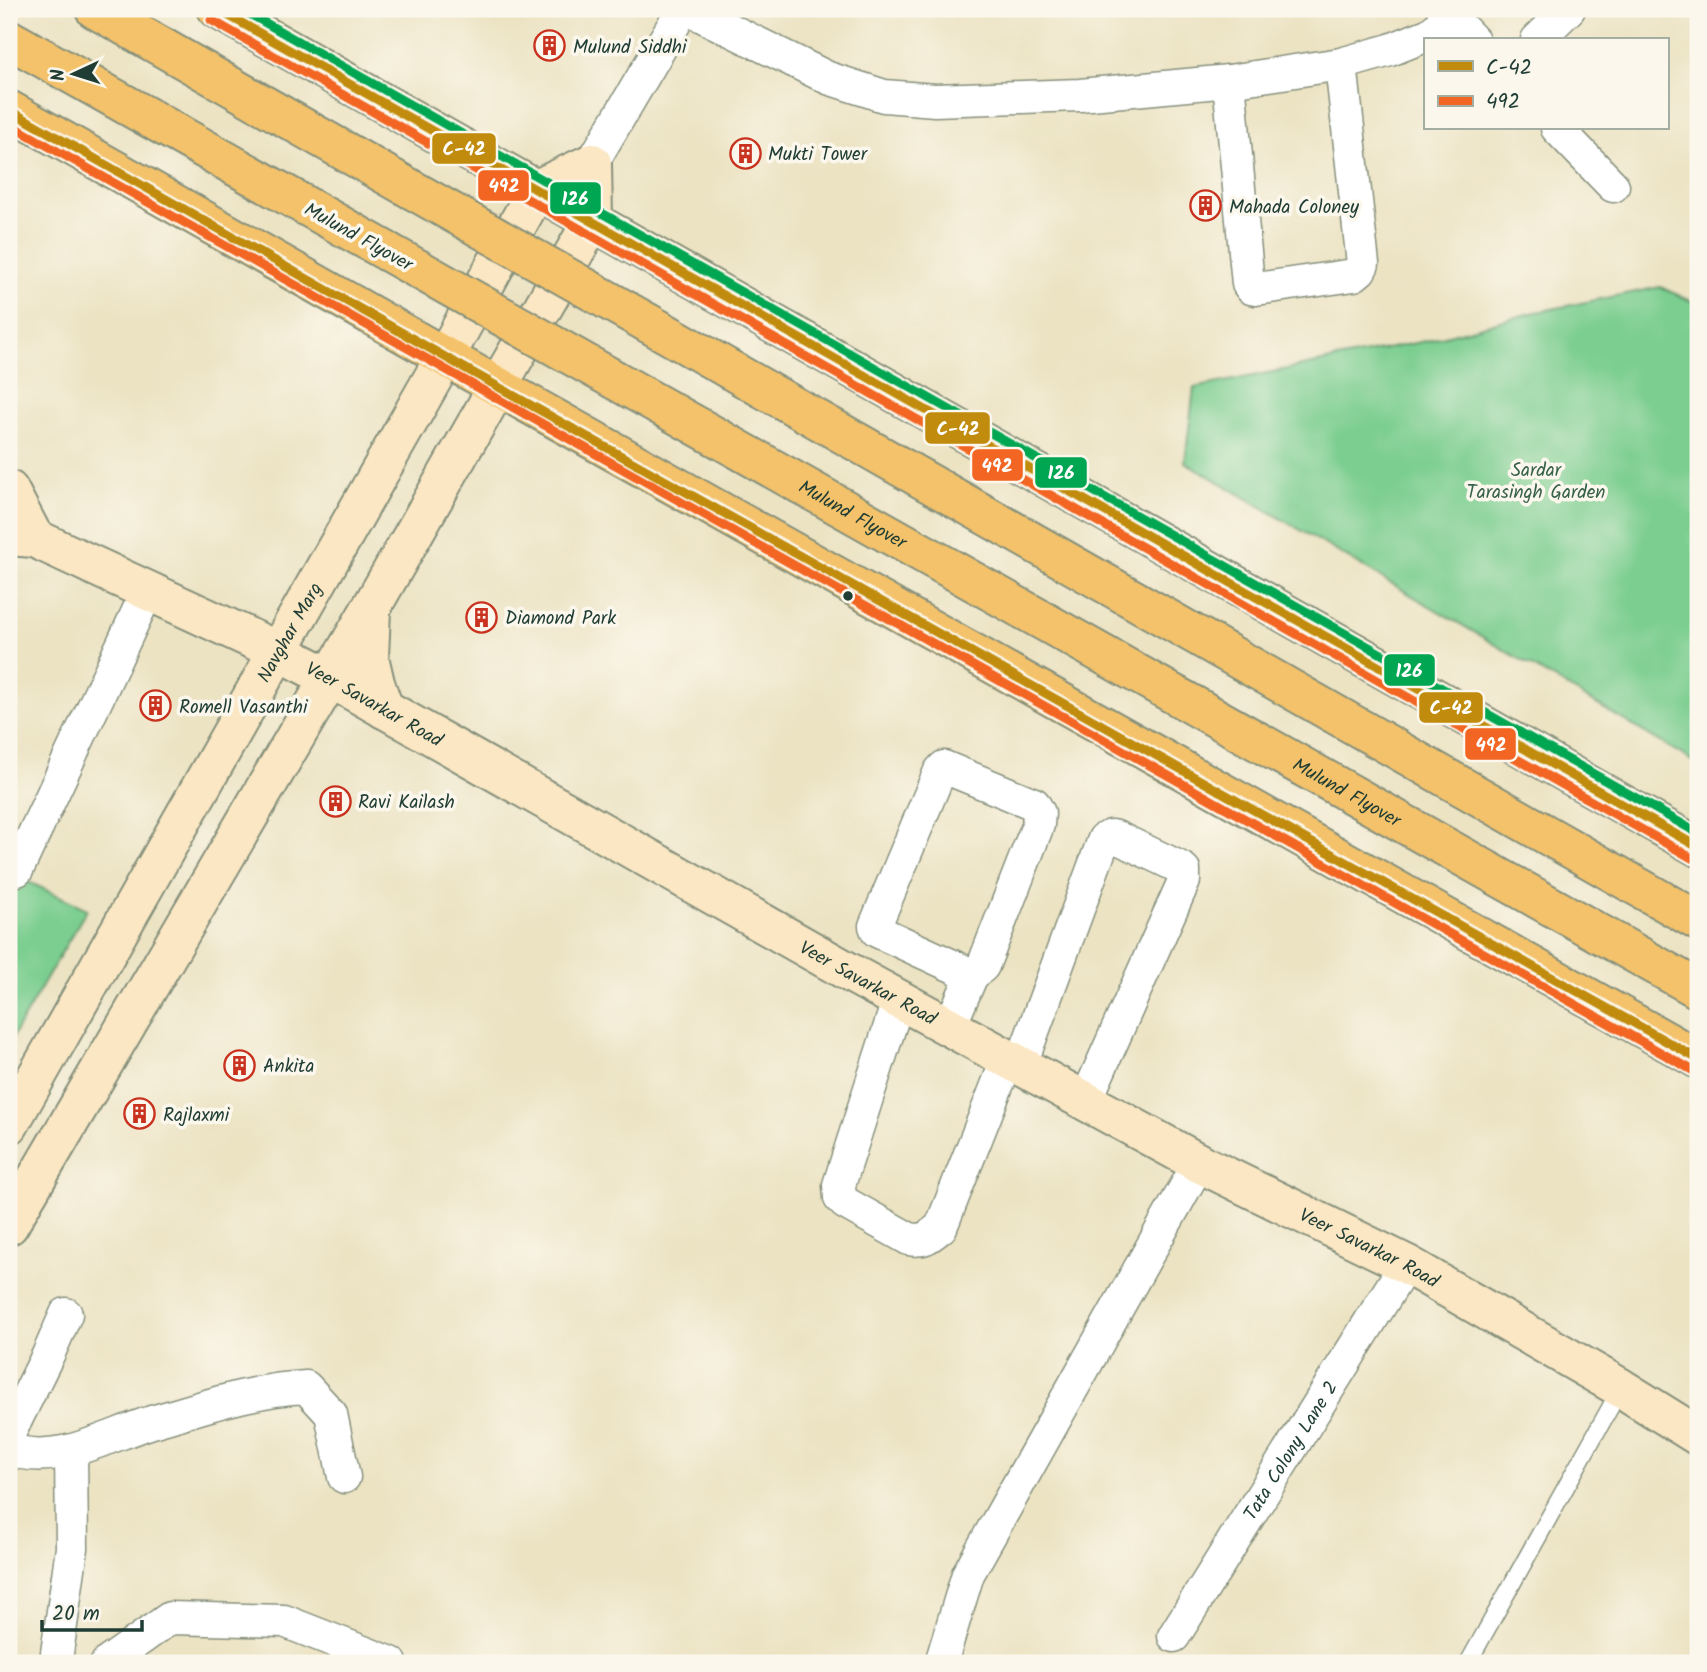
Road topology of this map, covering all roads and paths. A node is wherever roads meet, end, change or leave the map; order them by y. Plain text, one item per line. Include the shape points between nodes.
1 (95, 9) edge
2 (217, 9) edge
3 (686, 9) edge
4 (1569, 9) edge
5 (1447, 13) edge
6 (1471, 38) edge
7 (1539, 38) edge
8 (9, 39) edge
9 (1341, 64) junction
10 (1229, 81) junction
11 (9, 110) edge
12 (1559, 130) edge
13 (592, 163) junction
14 (1613, 186) dead end
15 (537, 189) junction
16 (593, 220) junction
17 (446, 357) junction
18 (500, 386) junction
19 (9, 490) edge
20 (21, 537) edge
21 (148, 590) junction
22 (371, 608) junction
23 (278, 651) junction
24 (330, 678) junction
25 (384, 709) junction
26 (1698, 847) edge
27 (17, 870) dead end
28 (1698, 921) edge
29 (877, 931) junction
30 (105, 956) junction
31 (972, 975) junction
32 (856, 976) junction
33 (151, 982) junction
34 (1698, 989) edge
35 (899, 998) junction
36 (950, 1026) junction
37 (1697, 1059) edge
38 (1015, 1061) junction
39 (1086, 1100) junction
40 (9, 1125) edge
41 (1199, 1163) junction
42 (9, 1225) edge
43 (1406, 1264) junction
44 (66, 1314) dead end
45 (1621, 1388) junction
46 (9, 1434) edge
47 (1698, 1436) edge
48 (9, 1449) edge
49 (71, 1451) junction
50 (344, 1478) dead end
51 (1174, 1636) dead end
52 (57, 1653) dead end
53 (107, 1663) edge
54 (391, 1663) edge
55 (941, 1663) edge
56 (1468, 1663) edge

1 - 28 highway, bridge
2 - 15 highway
3 - 10 street via 828,78 884,96 935,100 1080,95
3 - 13 street
4 - 7 street
5 - 6 street
5 - 9 street via 1430,34
8 - 34 highway, Mulund Flyover, bridge
9 - 10 street
9 - 10 street via 1363,264 1354,275 1256,289 1248,284
11 - 17 highway
12 - 14 street
13 - 15 main road
13 - 16 main road
15 - 16 highway
15 - 17 main road, Navghar Marg
16 - 18 main road
16 - 26 highway
17 - 18 highway
17 - 23 main road, Navghar Marg
18 - 22 main road
18 - 37 highway
19 - 20 main road, Veer Savarkar Road
20 - 21 main road, Veer Savarkar Road
21 - 23 main road, Veer Savarkar Road
21 - 27 street
22 - 24 main road
22 - 25 main road via 369,657
23 - 24 main road, Veer Savarkar Road
23 - 30 main road, Navghar Marg
24 - 25 main road, Veer Savarkar Road
24 - 33 main road
25 - 32 main road, Veer Savarkar Road
29 - 31 street
29 - 31 street via 875,926 944,767 1034,804 1038,825 983,967
29 - 32 street
30 - 33 main road
30 - 40 main road, Navghar Marg
31 - 36 street
32 - 35 main road, Veer Savarkar Road
33 - 42 main road
35 - 36 main road, Veer Savarkar Road
35 - 38 street via 839,1191 845,1203 909,1239 919,1241 941,1227
36 - 38 main road, Veer Savarkar Road
38 - 39 main road, Veer Savarkar Road
38 - 39 street via 1104,839 1116,837 1181,868 1184,881
39 - 41 main road, Veer Savarkar Road
41 - 43 main road, Veer Savarkar Road
41 - 55 street via 968,1574
43 - 45 main road, Veer Savarkar Road
43 - 51 street, Tata Colony Lane 2
44 - 46 street
45 - 47 main road, Veer Savarkar Road
45 - 56 lane
48 - 49 street via 27,1456
49 - 50 street via 156,1420 282,1388 306,1387 331,1414
49 - 52 street via 72,1548
53 - 54 street via 170,1618 284,1620

